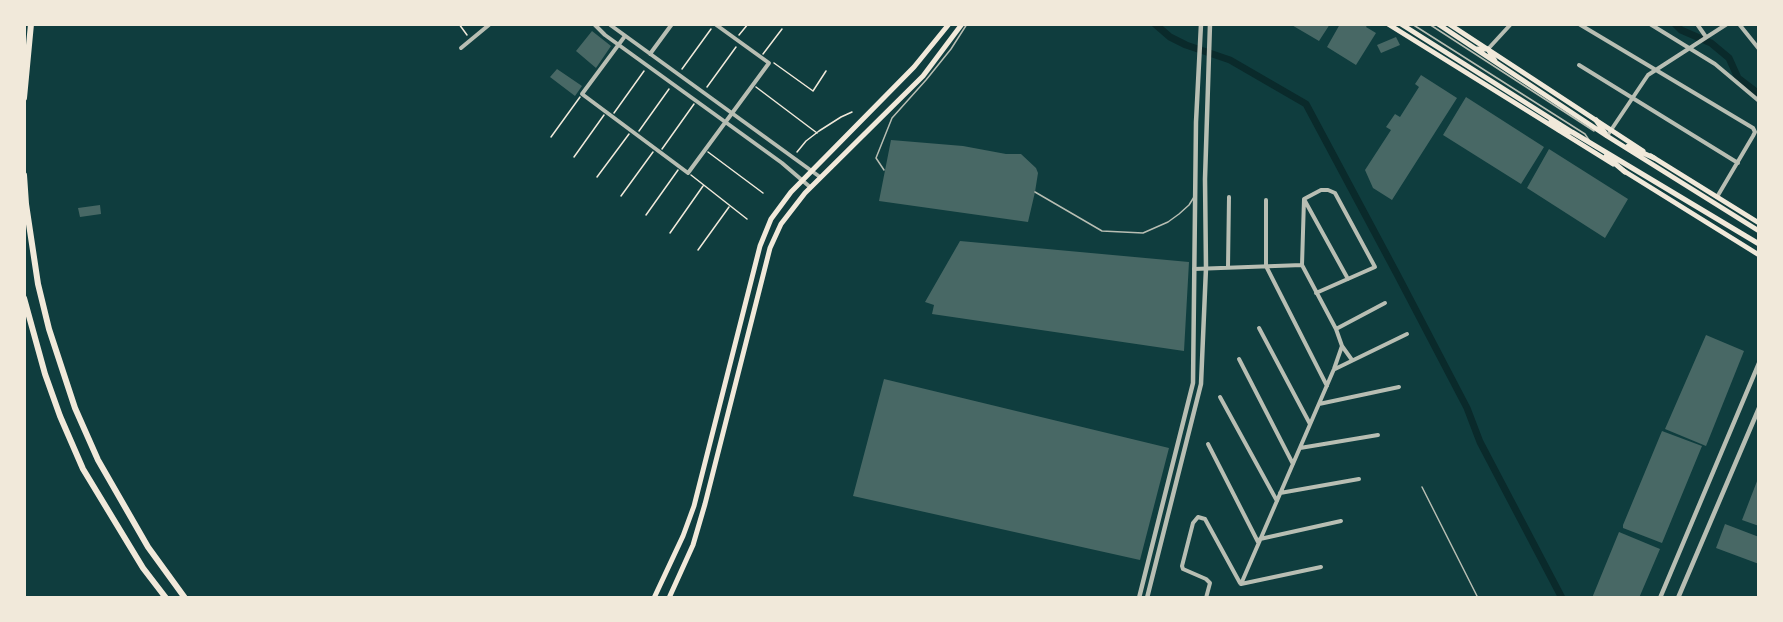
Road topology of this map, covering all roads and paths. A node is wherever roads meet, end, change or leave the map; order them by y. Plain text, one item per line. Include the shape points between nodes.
1 (31, 24) edge
2 (459, 24) edge
3 (490, 24) edge
4 (594, 24) edge
5 (609, 24) edge
6 (672, 24) edge
7 (715, 24) edge
8 (748, 24) edge
9 (949, 24) edge
10 (962, 24) edge
11 (967, 24) edge
12 (1201, 24) edge
13 (1210, 24) edge
14 (1388, 24) edge
15 (1401, 24) edge
16 (1412, 24) edge
17 (1428, 24) edge
18 (1438, 24) edge
19 (1449, 24) edge
20 (1511, 24) edge
21 (1579, 24) edge
22 (1650, 24) edge
23 (1697, 24) edge
24 (1727, 24) edge
25 (1739, 24) edge
26 (782, 29) dead end
27 (625, 36) junction
28 (1706, 38) junction
29 (471, 40) junction
30 (738, 41) junction
31 (619, 45) junction
32 (461, 48) dead end
33 (1689, 48) junction
34 (1476, 49) junction
35 (1488, 49) junction
36 (1759, 49) edge
37 (650, 54) junction
38 (761, 58) junction
39 (1496, 62) junction
40 (769, 63) junction
41 (648, 66) junction
42 (1579, 66) dead end
43 (1656, 70) junction
44 (826, 71) dead end
45 (678, 75) junction
46 (672, 84) junction
47 (753, 85) junction
48 (703, 93) junction
49 (582, 94) junction
50 (24, 98) edge
51 (1632, 98) junction
52 (696, 101) junction
53 (1759, 101) edge
54 (606, 112) junction
55 (852, 112) dead end
56 (732, 114) junction
57 (612, 116) junction
58 (1549, 117) junction
59 (1596, 120) junction
60 (725, 122) junction
61 (631, 130) junction
62 (1559, 130) junction
63 (1611, 130) junction
64 (1757, 130) edge
65 (1572, 132) junction
66 (817, 133) junction
67 (636, 135) junction
68 (1607, 136) junction
69 (551, 137) dead end
70 (1594, 145) junction
71 (705, 149) junction
72 (658, 150) junction
73 (574, 157) dead end
74 (793, 158) junction
75 (1654, 158) junction
76 (1738, 163) junction
77 (680, 167) junction
78 (884, 170) dead end
79 (812, 171) junction
80 (1625, 172) junction
81 (688, 173) junction
82 (24, 174) edge
83 (597, 177) dead end
84 (820, 177) junction
85 (802, 180) junction
86 (704, 185) junction
87 (810, 187) junction
88 (763, 192) dead end
89 (1035, 192) dead end
90 (1195, 195) junction
91 (621, 196) dead end
92 (1229, 197) dead end
93 (1717, 197) junction
94 (1304, 199) junction
95 (1266, 200) dead end
96 (729, 206) junction
97 (646, 215) dead end
98 (747, 219) dead end
99 (1759, 223) edge
100 (1759, 231) edge
101 (670, 233) dead end
102 (1759, 244) edge
103 (698, 250) dead end
104 (1759, 255) edge
105 (1266, 266) junction
106 (1302, 266) junction
107 (1228, 267) junction
108 (1206, 268) junction
109 (1194, 269) junction
110 (1348, 279) junction
111 (1316, 293) junction
112 (24, 298) edge
113 (1385, 303) dead end
114 (1259, 328) dead end
115 (1336, 329) junction
116 (1407, 334) dead end
117 (1342, 346) junction
118 (1239, 359) dead end
119 (1352, 360) junction
120 (1759, 363) edge
121 (1334, 369) junction
122 (1327, 386) junction
123 (1399, 387) dead end
124 (1220, 397) dead end
125 (1319, 404) junction
126 (1759, 408) edge
127 (1310, 424) junction
128 (1378, 435) dead end
129 (1208, 444) dead end
130 (1300, 448) junction
131 (1293, 464) junction
132 (1359, 479) dead end
133 (1422, 487) dead end
134 (1280, 494) junction
135 (1164, 501) junction
136 (1277, 501) junction
137 (1171, 503) junction
138 (1341, 521) dead end
139 (1260, 541) junction
140 (1320, 567) dead end
141 (1240, 584) junction
142 (166, 598) edge
143 (185, 598) edge
144 (654, 598) edge
145 (669, 598) edge
146 (1139, 598) edge
147 (1147, 598) edge
148 (1206, 598) edge
149 (1478, 598) edge
150 (1660, 598) edge
151 (1678, 598) edge

1 - 50 highway
2 - 29 path
3 - 29 street
4 - 31 street
5 - 27 street
6 - 37 street
7 - 30 street
7 - 45 path
8 - 30 path
9 - 79 main road via 914,67
10 - 84 main road via 923,76
11 - 78 lane via 951,49 892,118 876,158
12 - 90 street
13 - 108 street
14 - 62 main road
15 - 58 main road
16 - 70 lane via 1585,134
17 - 68 lane via 1589,129
18 - 34 main road
19 - 35 main road
20 - 35 street
21 - 43 street
22 - 33 street
23 - 28 street
24 - 28 street
25 - 36 street
26 - 38 path
27 - 31 street
27 - 37 street
28 - 33 street
29 - 32 street
30 - 38 street
30 - 48 path
31 - 41 street
31 - 49 street
33 - 43 street
33 - 53 street
34 - 35 main road
34 - 39 main road
35 - 39 main road
35 - 59 main road
37 - 45 street
38 - 40 street
39 - 68 main road
40 - 44 path via 813,91
40 - 47 street
41 - 46 street
41 - 57 path
42 - 51 street
43 - 51 street
43 - 64 street
45 - 48 street
46 - 52 street
46 - 67 path
47 - 56 street
47 - 66 path
48 - 56 street
49 - 54 street
49 - 69 path
51 - 63 street
51 - 76 street
52 - 60 street
52 - 72 path
54 - 57 street
54 - 73 path
55 - 66 path
56 - 60 street
56 - 74 street
57 - 61 street
58 - 62 main road
58 - 65 main road
59 - 63 main road
59 - 68 main road
60 - 71 street
60 - 85 street
61 - 67 street
61 - 83 path
62 - 65 main road
62 - 80 main road
63 - 68 street
63 - 75 main road
64 - 76 street
65 - 70 main road
66 - 74 path
67 - 72 street
68 - 75 main road
68 - 100 main road
70 - 80 main road
70 - 102 main road
71 - 81 street
71 - 88 path
72 - 77 street
72 - 91 path
74 - 79 street
75 - 93 main road
76 - 93 street
77 - 81 street
77 - 97 path
79 - 84 street
79 - 85 main road
80 - 104 main road
81 - 86 path
82 - 143 highway via 38,284 75,408 98,460 148,547
84 - 87 main road
85 - 87 street
85 - 144 main road via 765,230 694,506
86 - 96 path
86 - 101 path
87 - 145 main road via 780,224 770,248 705,504 693,544
89 - 90 lane via 1102,231 1143,232 1168,222
90 - 109 street
92 - 107 street
93 - 99 main road
94 - 106 street
94 - 110 street
94 - 110 street via 1321,190 1335,192 1375,267
95 - 105 street
96 - 98 path
96 - 103 path
105 - 106 street
105 - 107 street
105 - 122 street
106 - 111 street
107 - 108 street
108 - 109 street
108 - 137 street via 1201,384
109 - 135 street via 1193,383
110 - 111 street
111 - 115 street
112 - 142 highway via 45,374 83,469 143,568
113 - 115 street
114 - 127 street
115 - 117 street
116 - 119 street
117 - 119 street
117 - 121 street
118 - 131 street
119 - 121 street
120 - 150 street
121 - 122 street
122 - 125 street
123 - 125 street
124 - 136 street
125 - 127 street
126 - 151 street
127 - 130 street
128 - 130 street
129 - 139 street
130 - 131 street
131 - 134 street
132 - 134 street
133 - 149 lane
134 - 136 street
135 - 137 street
135 - 146 street
136 - 139 street
137 - 147 street
138 - 139 street
139 - 141 street
140 - 141 street
141 - 148 street via 1205,519 1198,517 1182,566 1210,583

